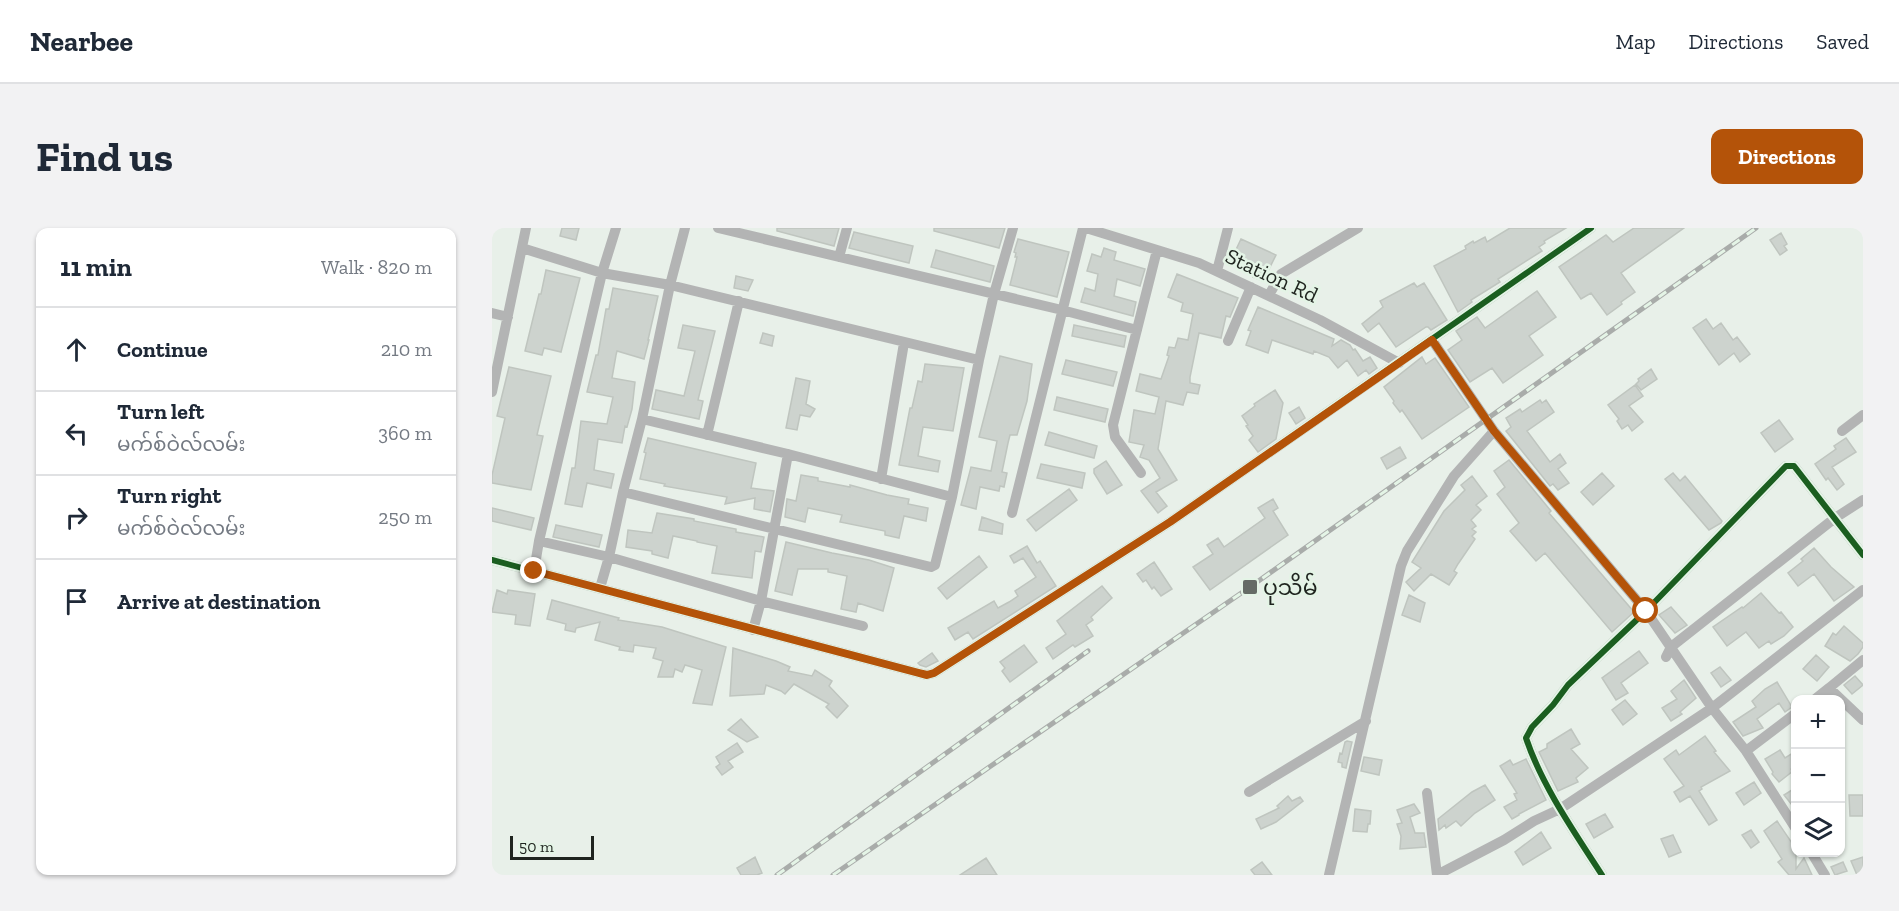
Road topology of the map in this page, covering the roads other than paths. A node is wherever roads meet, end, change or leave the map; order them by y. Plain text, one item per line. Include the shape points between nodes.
1 (526, 228) edge
2 (616, 228) edge
3 (685, 228) edge
4 (718, 228) edge
5 (847, 228) edge
6 (1013, 228) edge
7 (1084, 228) edge
8 (1227, 228) edge
9 (1358, 228) edge
10 (1591, 228) edge
11 (1122, 233) edge
12 (522, 248) junction
13 (1157, 250) junction
14 (839, 257) junction
15 (1217, 271) junction
16 (602, 273) junction
17 (670, 285) junction
18 (1251, 287) junction
19 (994, 294) junction
20 (1269, 296) junction
21 (739, 301) junction
22 (1062, 310) junction
23 (492, 313) edge
24 (508, 317) junction
25 (1137, 330) junction
26 (1432, 340) junction
27 (1228, 341) dead end
28 (904, 343) junction
29 (979, 360) junction
30 (1400, 363) junction
31 (492, 392) edge
32 (1863, 415) edge
33 (642, 419) junction
34 (1494, 431) junction
35 (1842, 431) dead end
36 (708, 435) junction
37 (788, 454) junction
38 (1141, 473) dead end
39 (881, 479) junction
40 (623, 492) junction
41 (952, 497) junction
42 (1863, 500) edge
43 (1012, 513) dead end
44 (1835, 518) junction
45 (774, 530) junction
46 (539, 541) junction
47 (1863, 555) edge
48 (609, 557) junction
49 (492, 560) edge
50 (534, 571) junction
51 (600, 588) junction
52 (1863, 590) edge
53 (761, 601) junction
54 (1646, 611) junction
55 (863, 626) dead end
56 (753, 630) junction
57 (1668, 652) junction
58 (1863, 660) edge
59 (1829, 688) junction
60 (1819, 695) edge
61 (1712, 708) junction
62 (1791, 717) edge
63 (1863, 720) edge
64 (1366, 721) junction
65 (1746, 751) junction
66 (1249, 792) dead end
67 (1427, 793) dead end
68 (1560, 809) junction
69 (1791, 821) edge
70 (1814, 857) edge
71 (1330, 873) edge
72 (1437, 875) edge
73 (1602, 875) edge
74 (1826, 875) edge

1 - 12 street
2 - 16 street
3 - 17 street
4 - 14 street
5 - 14 street
6 - 19 street
7 - 11 street, Station Rd
7 - 22 street
8 - 15 street
9 - 20 street via 1281,274
10 - 26 street
11 - 13 street, Station Rd
12 - 16 street
12 - 24 street
13 - 15 street, Station Rd
13 - 25 street
14 - 19 street
15 - 18 street, Station Rd
16 - 17 street
16 - 46 street
17 - 21 street
17 - 33 street
18 - 20 street, Station Rd
18 - 27 street
19 - 22 street
19 - 29 street
20 - 30 street, Station Rd
21 - 28 street
21 - 36 street
22 - 25 street
22 - 43 street
23 - 24 street
24 - 31 street
25 - 38 street via 1113,425 1115,437
26 - 30 street
26 - 34 street
28 - 29 street
28 - 39 street
29 - 41 street
30 - 56 street via 1170,522 934,673 927,675
32 - 35 street
33 - 36 street
33 - 40 street
34 - 54 street
34 - 64 street via 1454,476 1407,550
36 - 37 street
37 - 39 street
37 - 45 street
39 - 41 street
40 - 45 street
40 - 48 street
41 - 45 street via 938,561 931,567
42 - 44 street
44 - 47 street
44 - 54 street via 1794,466 1786,466
44 - 57 street
45 - 53 street
46 - 48 street
46 - 50 street
48 - 51 street
48 - 53 street
49 - 50 street
50 - 51 street
51 - 56 street
52 - 61 street
53 - 55 street
53 - 56 street
54 - 57 street
54 - 68 street via 1568,685 1526,738
57 - 61 street
58 - 59 street
59 - 60 street
59 - 63 street
61 - 65 street
61 - 68 street
62 - 65 street
64 - 66 street
64 - 71 street
65 - 69 street
67 - 72 street
68 - 72 street
68 - 73 street
70 - 74 street

